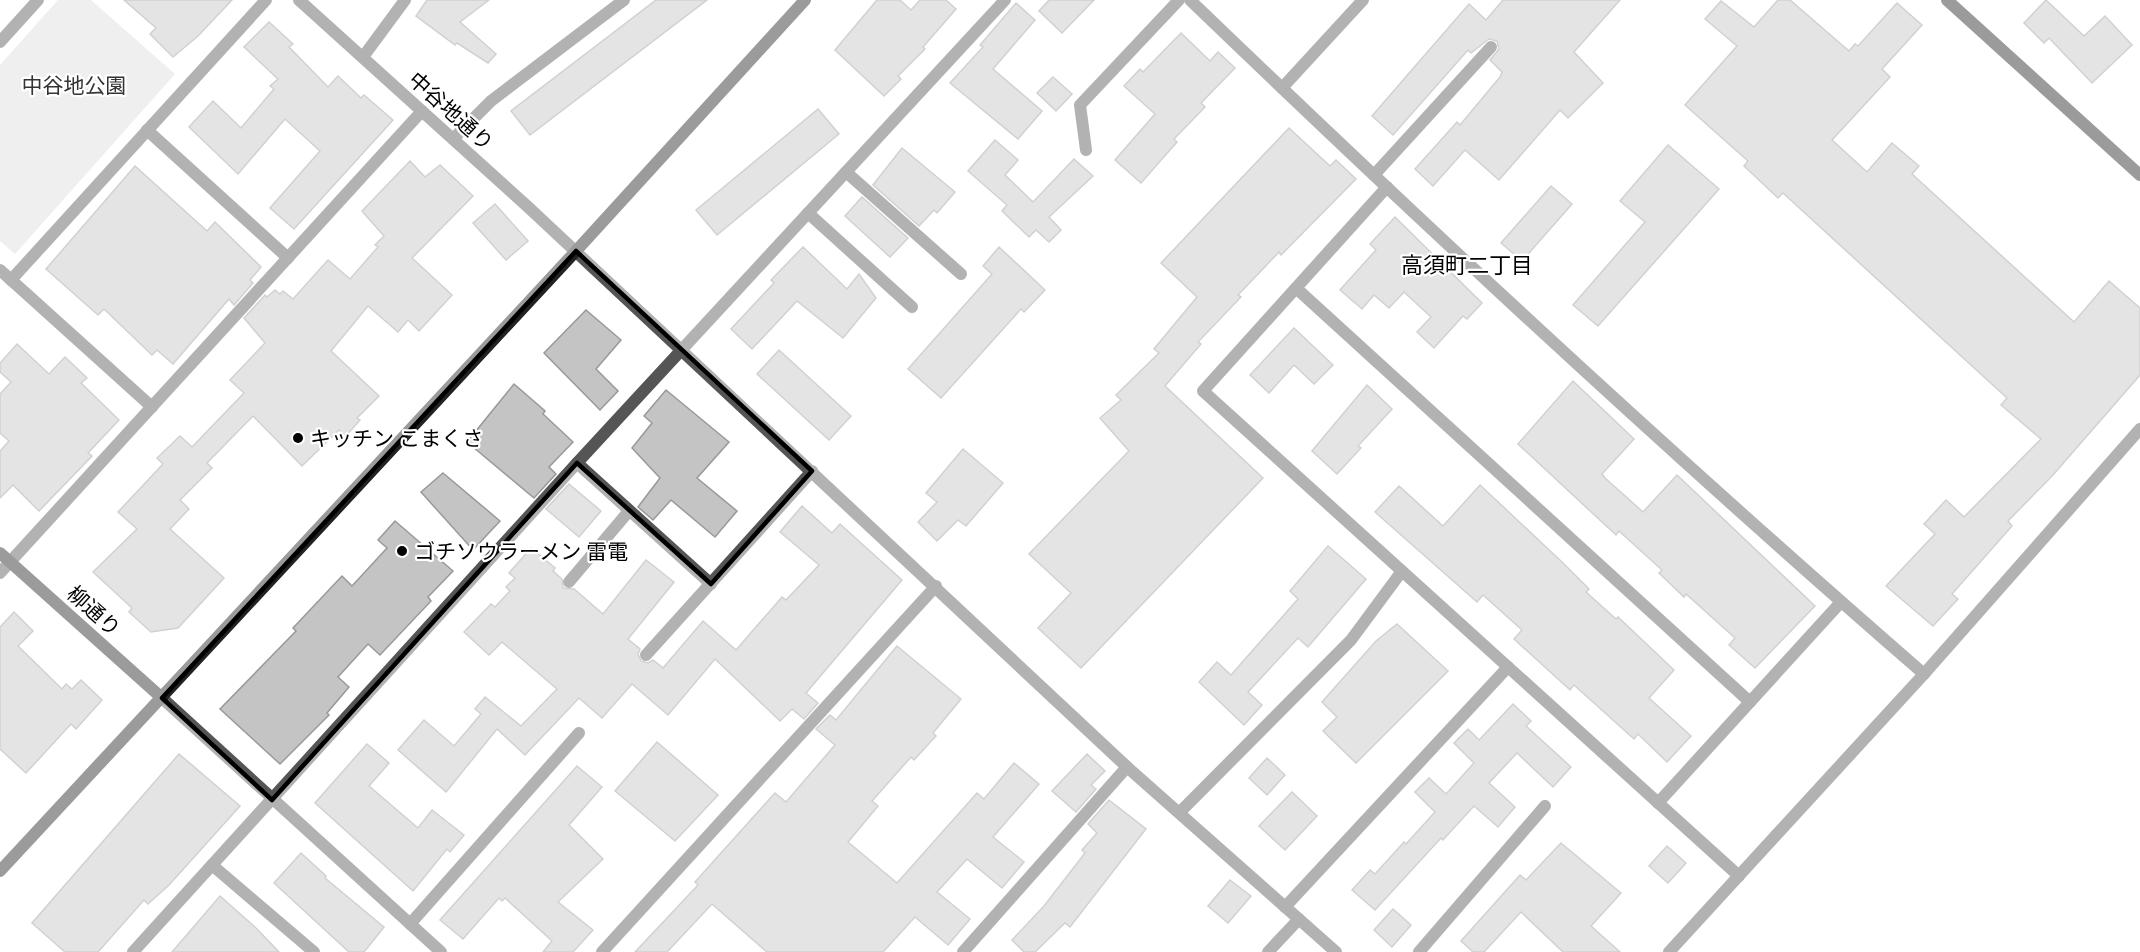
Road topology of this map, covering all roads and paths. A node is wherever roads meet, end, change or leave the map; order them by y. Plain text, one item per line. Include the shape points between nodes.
1 (38, 0) edge
2 (266, 0) edge
3 (299, 0) edge
4 (405, 0) edge
5 (624, 0) edge
6 (805, 0) edge
7 (1005, 0) edge
8 (1179, 0) edge
9 (1190, 0) edge
10 (1363, 0) edge
11 (1947, 0) edge
12 (0, 42) edge
13 (1491, 47) dead end
14 (363, 57) junction
15 (1282, 88) junction
16 (422, 111) junction
17 (147, 130) junction
18 (453, 139) junction
19 (1086, 150) dead end
20 (846, 172) junction
21 (1374, 176) junction
22 (2140, 176) edge
23 (1387, 187) junction
24 (808, 213) junction
25 (576, 251) junction
26 (288, 258) junction
27 (0, 270) edge
28 (961, 274) dead end
29 (11, 280) junction
30 (1296, 288) junction
31 (912, 307) dead end
32 (681, 351) junction
33 (152, 407) junction
34 (2140, 429) edge
35 (577, 463) junction
36 (812, 471) junction
37 (629, 511) junction
38 (0, 553) edge
39 (10, 562) junction
40 (1402, 572) junction
41 (0, 573) edge
42 (569, 582) dead end
43 (711, 584) junction
44 (936, 586) junction
45 (1841, 602) junction
46 (646, 655) dead end
47 (1508, 667) junction
48 (1924, 674) junction
49 (162, 698) junction
50 (1750, 702) junction
51 (579, 733) dead end
52 (1127, 767) junction
53 (272, 800) junction
54 (1658, 803) junction
55 (1545, 806) dead end
56 (1180, 812) junction
57 (212, 866) junction
58 (0, 871) edge
59 (1739, 876) junction
60 (1285, 907) junction
61 (1299, 919) junction
62 (410, 924) junction
63 (133, 952) edge
64 (314, 952) edge
65 (441, 952) edge
66 (602, 952) edge
67 (963, 952) edge
68 (1268, 952) edge
69 (1336, 952) edge
70 (1419, 952) edge
71 (1669, 952) edge

1 - 12 street
2 - 17 street
3 - 14 street, 中谷地通り
4 - 14 street
5 - 18 street via 491,101
6 - 25 street
7 - 20 street
8 - 19 street via 1080,105
9 - 15 street
10 - 15 street
11 - 22 street
13 - 21 street
14 - 16 street, 中谷地通り
15 - 21 street
16 - 18 street, 中谷地通り
16 - 26 street
17 - 26 street
17 - 29 street
18 - 25 street, 中谷地通り
20 - 24 street
20 - 28 street
21 - 23 street
23 - 30 street
23 - 45 street
24 - 31 street
24 - 32 street
25 - 32 street, 中谷地通り
25 - 49 street
26 - 33 street
27 - 29 street
29 - 33 street
30 - 40 street via 1203,391
30 - 50 street
32 - 35 street
32 - 36 street, 中谷地通り
33 - 39 street
34 - 48 street
35 - 37 street
35 - 53 street
36 - 43 street
36 - 44 street, 中谷地通り
37 - 42 street
37 - 43 street
38 - 39 street, 柳通り
39 - 41 street
39 - 49 street, 柳通り
40 - 47 street
40 - 56 street via 1351,640
43 - 46 street
44 - 52 street, 中谷地通り
44 - 66 street
45 - 48 street
45 - 50 street
47 - 54 street
47 - 60 street
48 - 59 street
49 - 53 street
49 - 58 street
50 - 54 street
51 - 62 street
52 - 56 street, 中谷地通り
52 - 67 street
53 - 57 street
53 - 62 street
54 - 59 street
55 - 70 street
56 - 60 street, 中谷地通り
57 - 63 street
57 - 64 street
59 - 71 street
60 - 61 street, 中谷地通り
61 - 68 street
61 - 69 street, 中谷地通り
62 - 65 street

